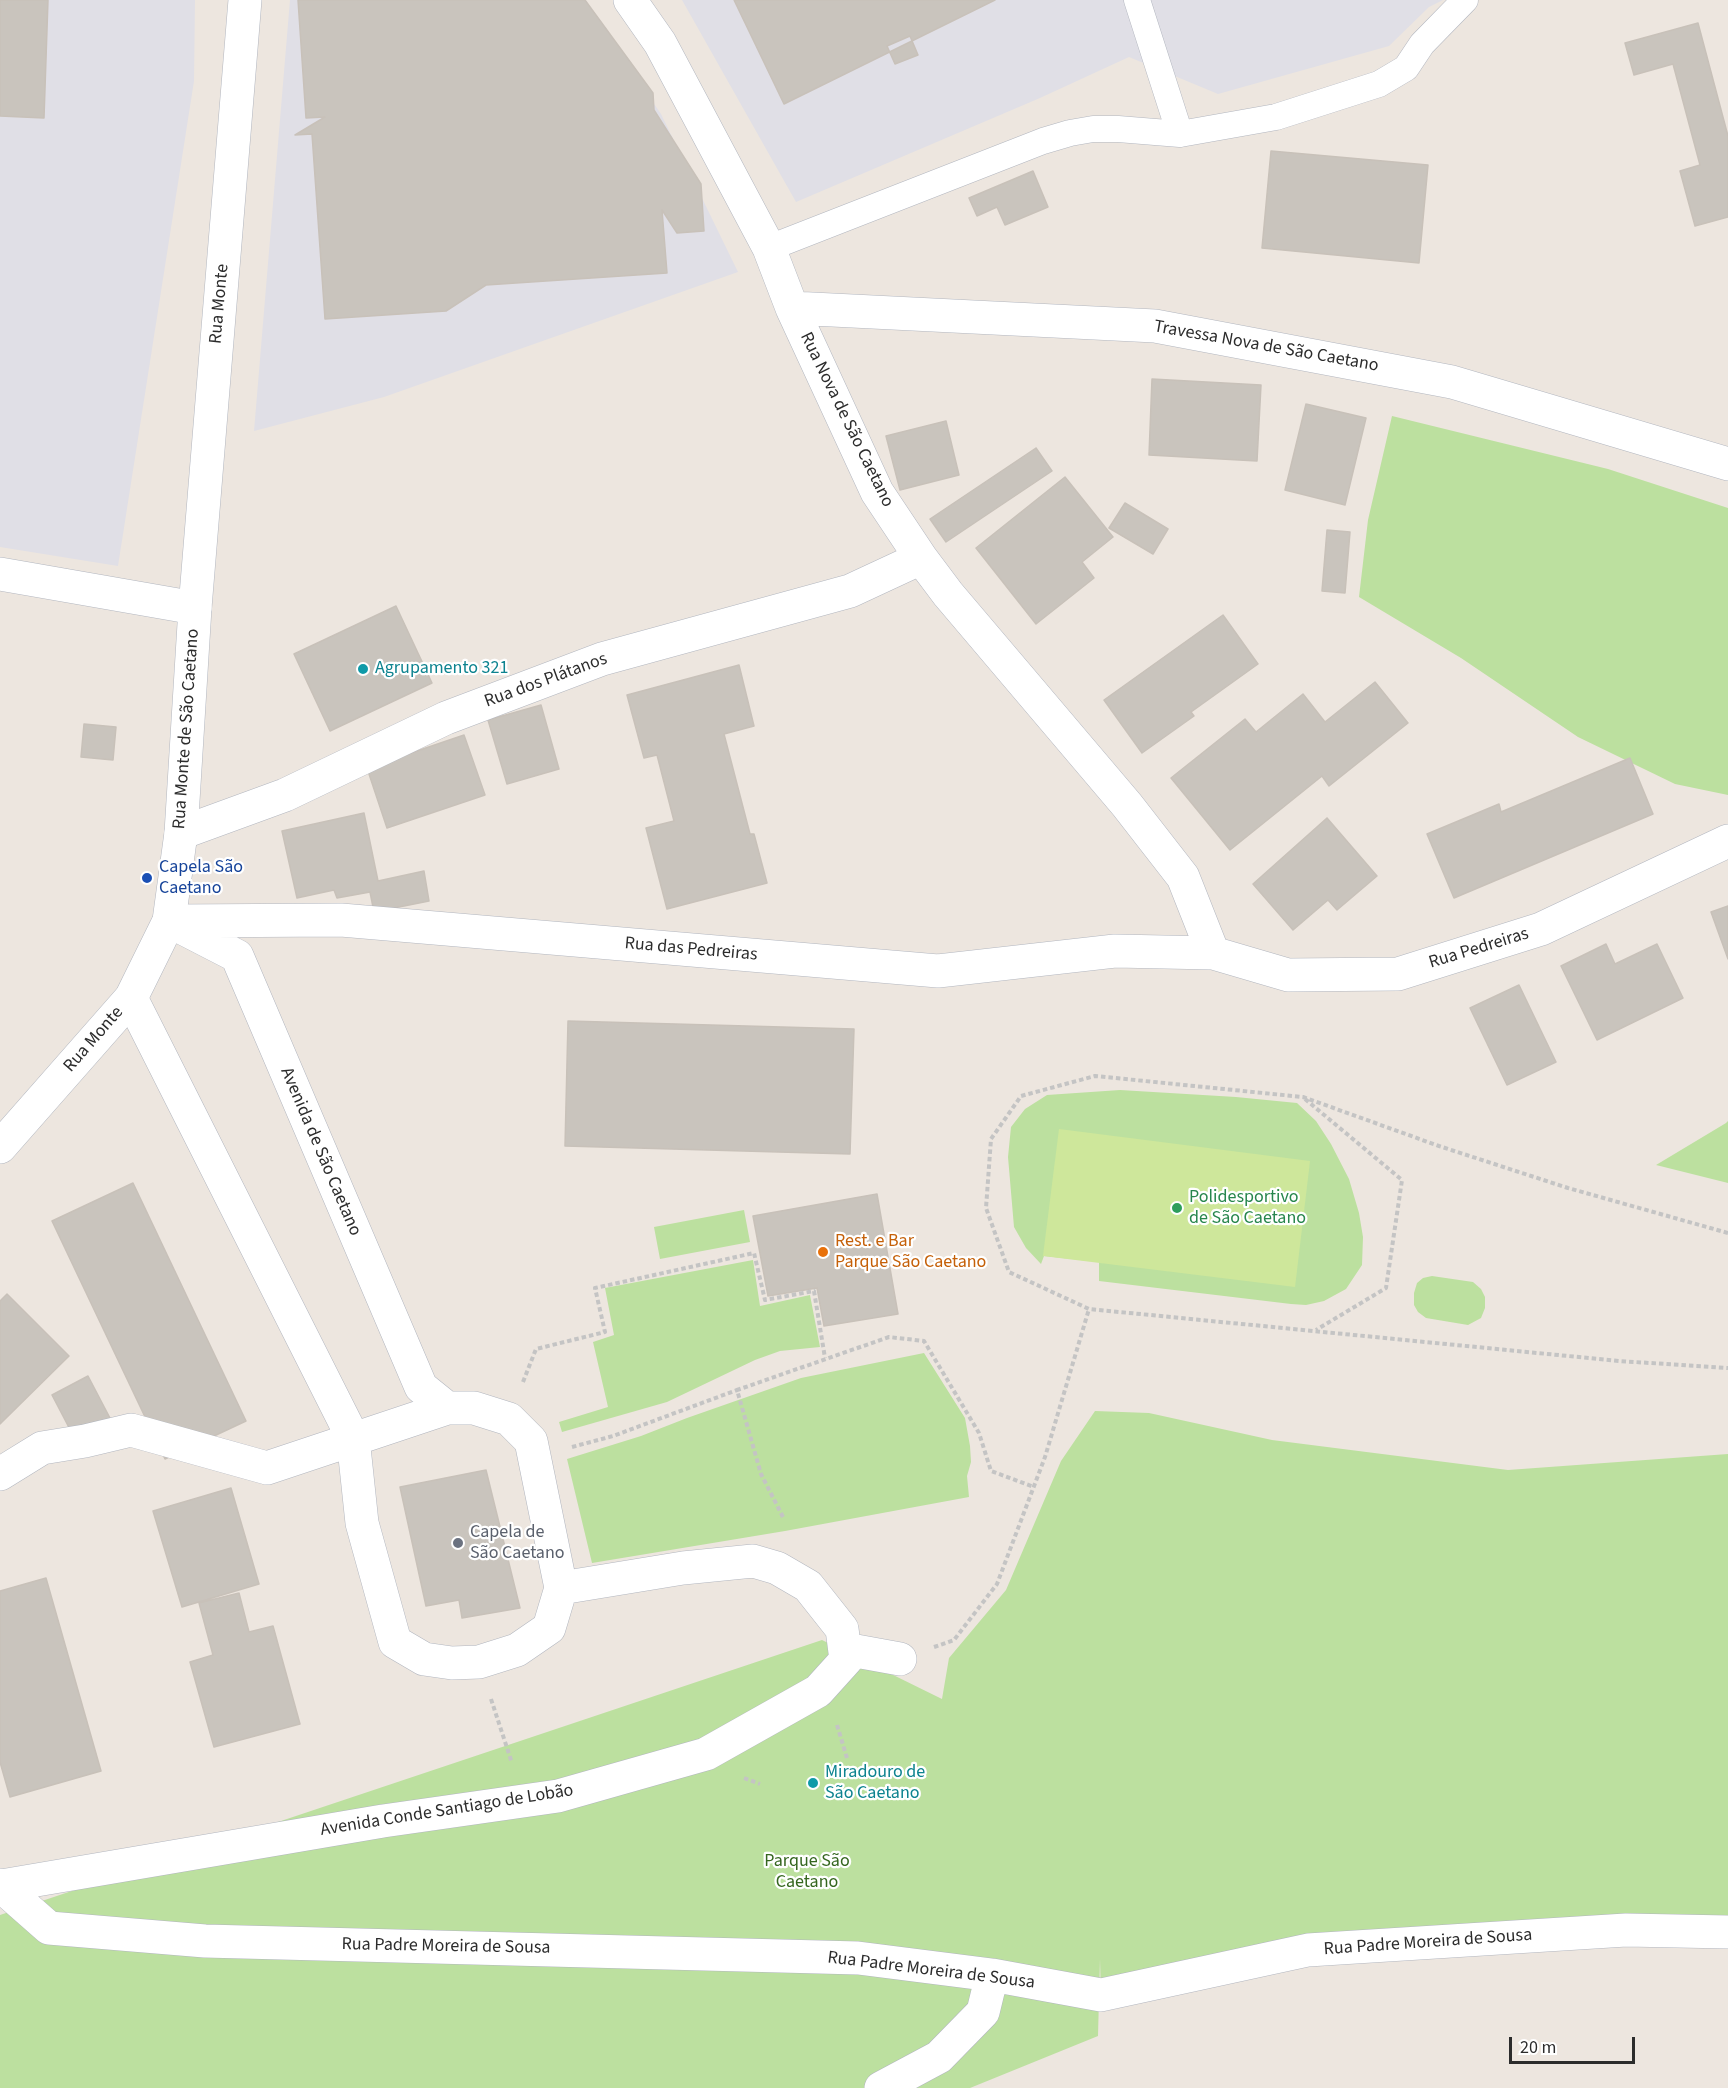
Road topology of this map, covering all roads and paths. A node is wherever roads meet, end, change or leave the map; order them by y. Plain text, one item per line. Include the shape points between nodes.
1 (245, 0) edge
2 (630, 0) edge
3 (1137, 0) edge
4 (1465, 0) edge
5 (1180, 134) junction
6 (769, 248) junction
7 (792, 308) junction
8 (1728, 464) edge
9 (921, 558) junction
10 (0, 574) edge
11 (195, 608) junction
12 (181, 833) junction
13 (1728, 841) edge
14 (169, 921) junction
15 (1213, 953) junction
16 (131, 998) junction
17 (1303, 1097) junction
18 (0, 1147) edge
19 (1728, 1233) edge
20 (1089, 1309) junction
21 (1316, 1330) junction
22 (536, 1349) dead end
23 (825, 1358) junction
24 (1728, 1368) edge
25 (737, 1390) junction
26 (447, 1408) junction
27 (353, 1438) junction
28 (569, 1448) dead end
29 (0, 1474) edge
30 (1034, 1486) junction
31 (783, 1516) dead end
32 (561, 1588) junction
33 (845, 1649) junction
34 (900, 1659) joint
35 (479, 1662) junction
36 (524, 1801) junction
37 (0, 1885) edge
38 (1728, 1932) edge
39 (992, 1975) junction
40 (881, 2088) edge

1 - 11 street, Rua Monte
2 - 6 street, Rua Nova de São Caetano via 660,43
3 - 5 lane
4 - 5 lane via 1422,44 1406,68 1379,84 1276,117
5 - 6 lane via 1093,129 1042,141
6 - 7 street, Rua Nova de São Caetano
7 - 8 street, Travessa Nova de São Caetano via 1155,326 1452,382
7 - 9 street, Rua Nova de São Caetano via 877,492
9 - 12 street, Rua dos Plátanos via 850,591 602,659 446,718 285,795
9 - 15 street, Rua Nova de São Caetano via 1183,877
10 - 11 street
11 - 12 street, Rua Monte de São Caetano
12 - 14 street, Rua Monte de São Caetano
13 - 15 street, Rua Pedreiras via 1541,929 1398,974 1288,975
14 - 15 street, Rua das Pedreiras via 341,920 938,971 1115,951
14 - 16 street, Rua Monte
14 - 26 street, Avenida de São Caetano via 237,956 421,1387
16 - 18 street, Rua Monte
16 - 27 street
17 - 19 path via 1568,1188
17 - 20 path via 1095,1076 1021,1096 991,1139 986,1208 1009,1272
17 - 21 path via 1402,1180 1386,1288
20 - 21 path
20 - 30 path
21 - 24 path via 1619,1361
22 - 23 path via 604,1332 595,1288 754,1253 765,1300 814,1291
23 - 25 path
23 - 30 path via 889,1337 924,1341 979,1433 991,1471
25 - 28 path via 613,1436
25 - 31 path via 761,1474
26 - 27 street
26 - 32 street via 474,1408 509,1419 531,1441
27 - 29 street via 267,1468 131,1430 42,1448
27 - 35 street via 362,1523 395,1642 424,1659 452,1664
30 - 34 path via 997,1584 954,1640
32 - 33 street via 753,1561 777,1568 808,1586 842,1629
32 - 35 street via 549,1628 517,1650
33 - 34 street
33 - 36 street, Avenida Conde Santiago de Lobão via 846,1660 818,1691 706,1754 558,1796
35 - 36 path
36 - 37 street, Avenida Conde Santiago de Lobão
37 - 39 street, Rua Padre Moreira de Sousa via 49,1928 205,1941 858,1958
38 - 39 street, Rua Padre Moreira de Sousa via 1626,1930 1308,1950 1101,1995
39 - 40 street via 982,2012 939,2057

